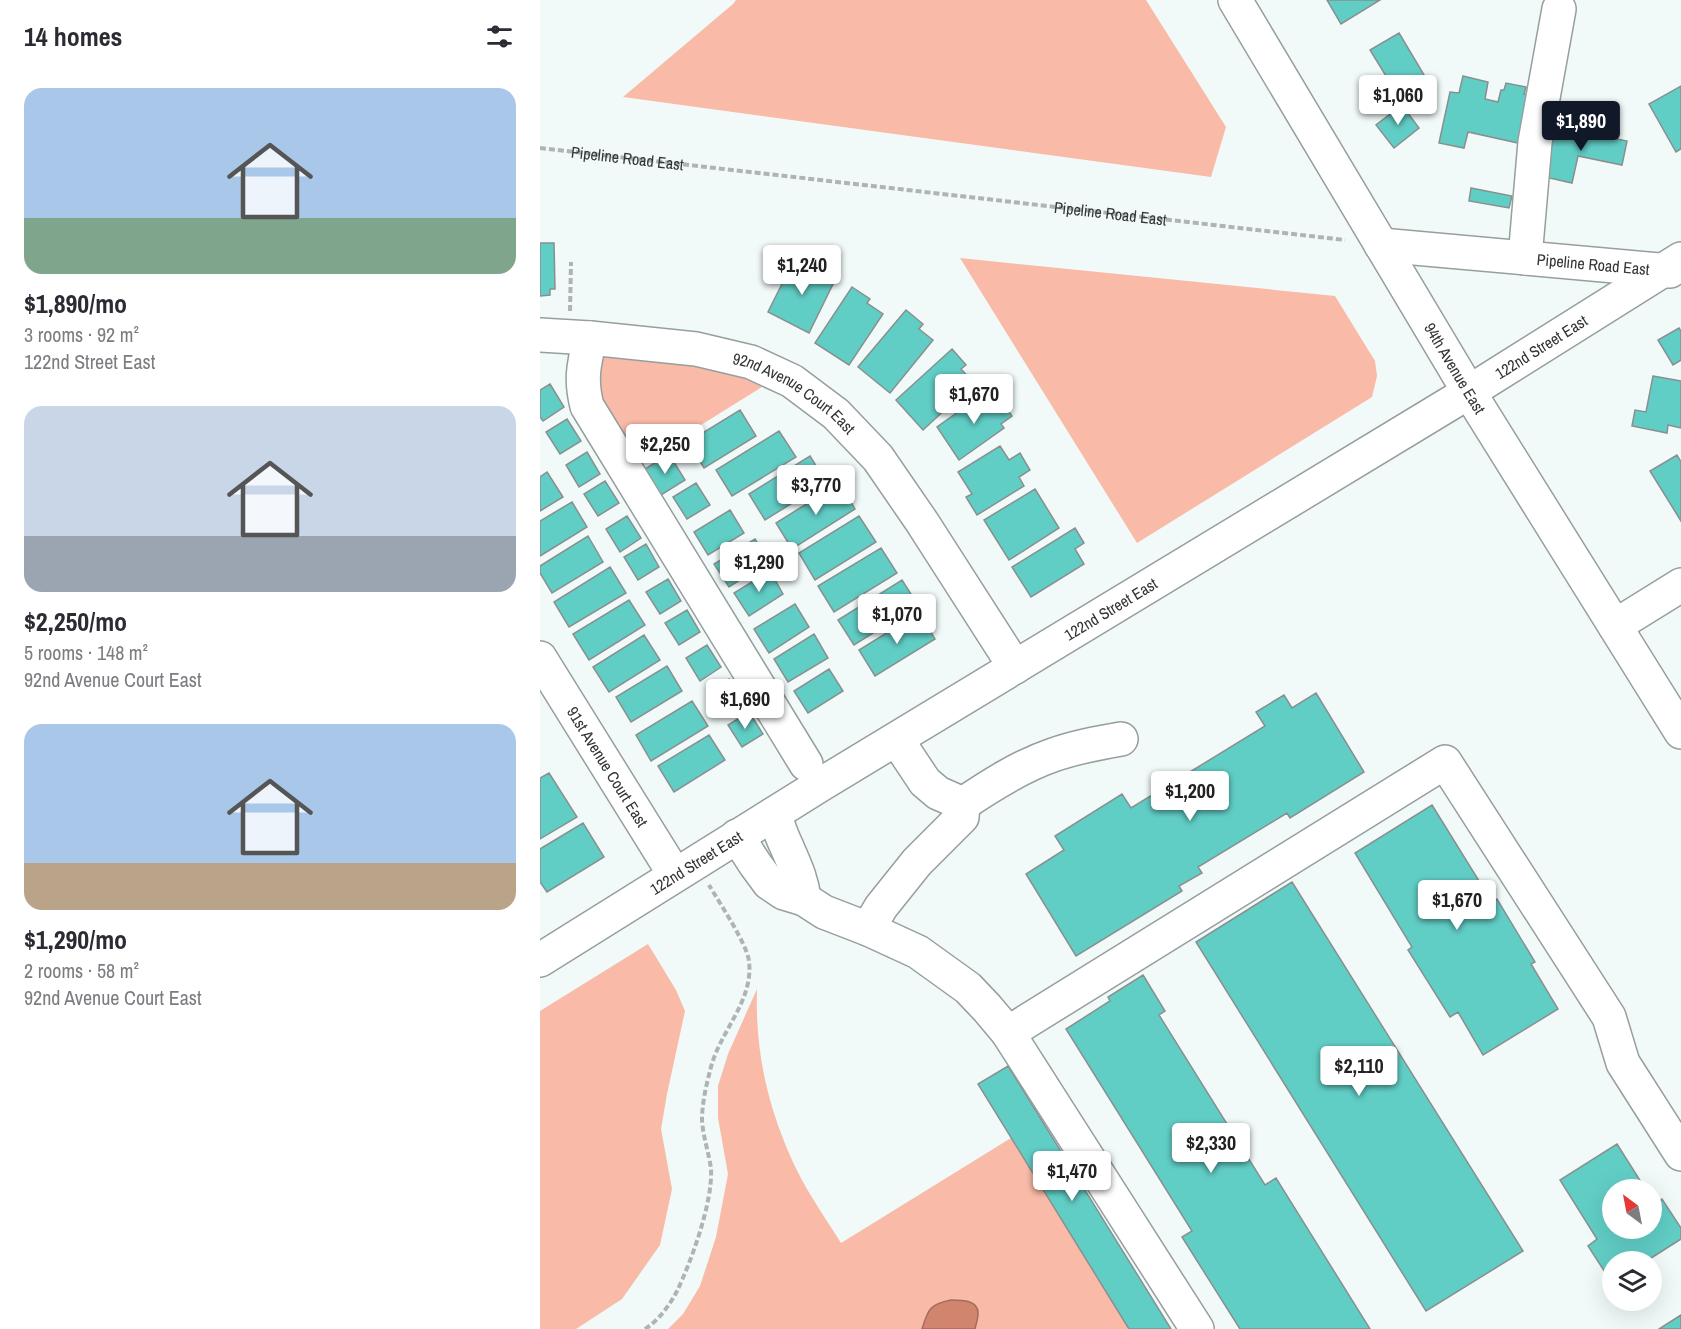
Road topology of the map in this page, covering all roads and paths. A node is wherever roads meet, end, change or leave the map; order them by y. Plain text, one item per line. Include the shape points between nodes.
1 (1235, 0) edge
2 (1559, 9) dead end
3 (540, 148) edge
4 (1382, 245) junction
5 (1525, 258) junction
6 (571, 262) dead end
7 (1675, 267) edge
8 (580, 328) junction
9 (540, 335) edge
10 (1469, 392) junction
11 (1681, 585) edge
12 (1615, 626) junction
13 (540, 658) edge
14 (1016, 667) junction
15 (1681, 732) edge
16 (1121, 739) dead end
17 (897, 740) junction
18 (806, 764) dead end
19 (963, 804) junction
20 (774, 814) junction
21 (737, 837) junction
22 (675, 875) junction
23 (708, 884) dead end
24 (804, 899) junction
25 (868, 929) junction
26 (540, 960) edge
27 (1008, 1033) junction
28 (1681, 1154) edge
29 (645, 1329) edge
30 (1197, 1329) edge

1 - 4 street, 94th Avenue East
2 - 5 street via 1535,142
3 - 4 path, Pipeline Road East
4 - 5 street, Pipeline Road East
4 - 10 street, 94th Avenue East
5 - 7 street, Pipeline Road East
6 - 8 path
7 - 10 street, 122nd Street East
8 - 9 street, 92nd Avenue Court East
8 - 14 street, 92nd Avenue Court East via 751,362 792,381 836,414 878,458
8 - 18 street via 587,406
10 - 12 street, 94th Avenue East
10 - 14 street, 122nd Street East
11 - 12 street
12 - 15 street, 94th Avenue East
13 - 22 street, 91st Avenue Court East
14 - 17 street, 122nd Street East
16 - 19 street via 1052,755
17 - 19 street via 925,782 938,793
17 - 20 street, 122nd Street East
19 - 25 street via 962,817 917,862
20 - 21 street, 122nd Street East
20 - 24 street via 803,885
21 - 22 street, 122nd Street East
21 - 24 street via 769,883
22 - 26 street, 122nd Street East
23 - 29 path via 744,945 749,981 742,1004 710,1067 702,1120 711,1170 707,1206 677,1293
24 - 25 street via 824,912
25 - 27 street via 918,952 944,970 968,988
27 - 28 street via 1445,762 1609,1017 1623,1064
27 - 30 street

